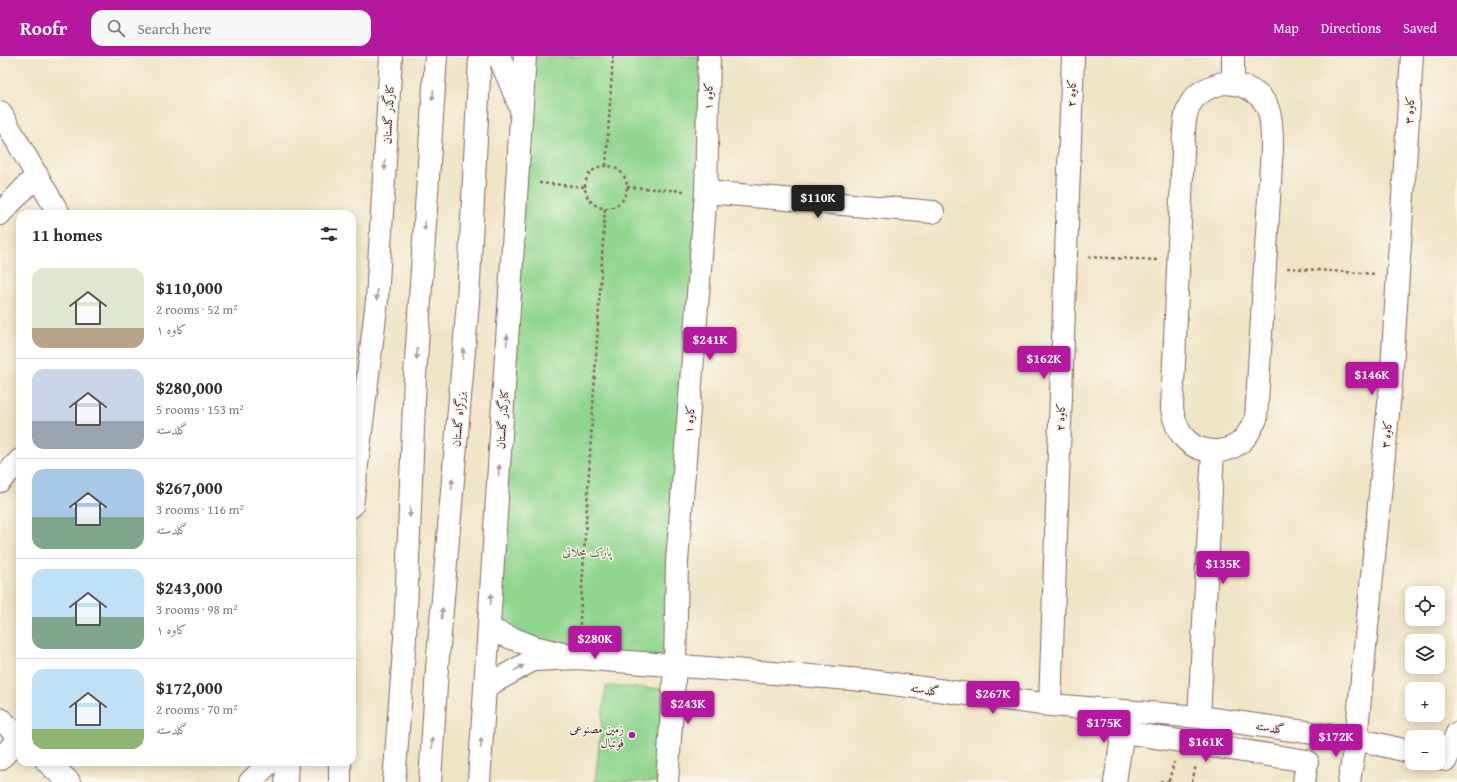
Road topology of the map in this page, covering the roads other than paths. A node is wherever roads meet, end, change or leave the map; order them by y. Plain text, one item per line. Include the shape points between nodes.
1 (391, 56) edge
2 (436, 56) edge
3 (480, 56) edge
4 (499, 56) edge
5 (525, 56) edge
6 (709, 56) edge
7 (1073, 56) edge
8 (1233, 56) edge
9 (1412, 56) edge
10 (1233, 83) junction
11 (522, 109) junction
12 (0, 112) edge
13 (37, 175) junction
14 (706, 192) junction
15 (57, 210) edge
16 (933, 212) dead end
17 (0, 214) edge
18 (1213, 451) junction
19 (16, 464) edge
20 (356, 473) edge
21 (0, 481) edge
22 (489, 629) junction
23 (578, 658) junction
24 (675, 666) junction
25 (485, 687) junction
26 (1050, 705) junction
27 (1126, 711) junction
28 (1199, 717) junction
29 (0, 719) edge
30 (1123, 732) junction
31 (16, 733) edge
32 (1457, 733) edge
33 (1356, 739) junction
34 (16, 741) edge
35 (1405, 750) edge
36 (0, 759) edge
37 (1447, 760) edge
38 (51, 766) edge
39 (266, 766) edge
40 (287, 766) edge
41 (340, 766) edge
42 (69, 782) edge
43 (250, 782) edge
44 (286, 782) edge
45 (340, 782) edge
46 (394, 782) edge
47 (430, 782) edge
48 (479, 782) edge
49 (667, 782) edge
50 (1115, 782) edge
51 (1304, 782) edge
52 (1349, 782) edge

1 -> 20 main road, کنارگذر گلستان via 377,300
2 -> 46 main road via 415,376 405,638
47 -> 3 main road, بزرگراه گلستان via 468,302
4 - 11 main road
5 - 11 main road, کنارگذر گلستان
6 - 14 main road, کاوه ۱
7 - 26 main road, کاوه ۲
8 - 10 main road
9 - 33 main road, کاوه ۳ via 1391,383
10 - 18 main road via 1251,89 1262,98 1270,114 1272,148 1256,419 1250,432 1238,444
10 - 18 main road via 1222,83 1200,92 1186,111 1173,416 1182,437 1193,446
22 -> 11 main road, کنارگذر گلستان
12 - 13 main road
13 - 15 main road
13 - 17 main road
14 - 16 main road
14 - 24 main road, کاوه ۱ via 677,562
18 - 28 main road
19 - 21 main road
22 - 23 main road via 534,647
22 - 25 main road, کنارگذر گلستان
23 - 24 main road, گلدسته
25 -> 23 main road via 534,660
24 - 26 main road, گلدسته via 863,680
24 - 49 main road, کاوه ۱
48 -> 25 main road, کنارگذر گلستان
26 - 27 main road, گلدسته
27 - 28 main road, گلدسته
27 - 30 main road
28 - 33 main road, گلدسته
29 - 31 main road
30 - 50 main road
30 - 51 main road via 1307,761
32 - 37 main road
33 - 35 main road, گلدسته
33 - 52 main road, کاوه ۳
34 - 36 main road
38 - 42 main road
39 - 43 main road
40 - 44 main road
41 - 45 main road

